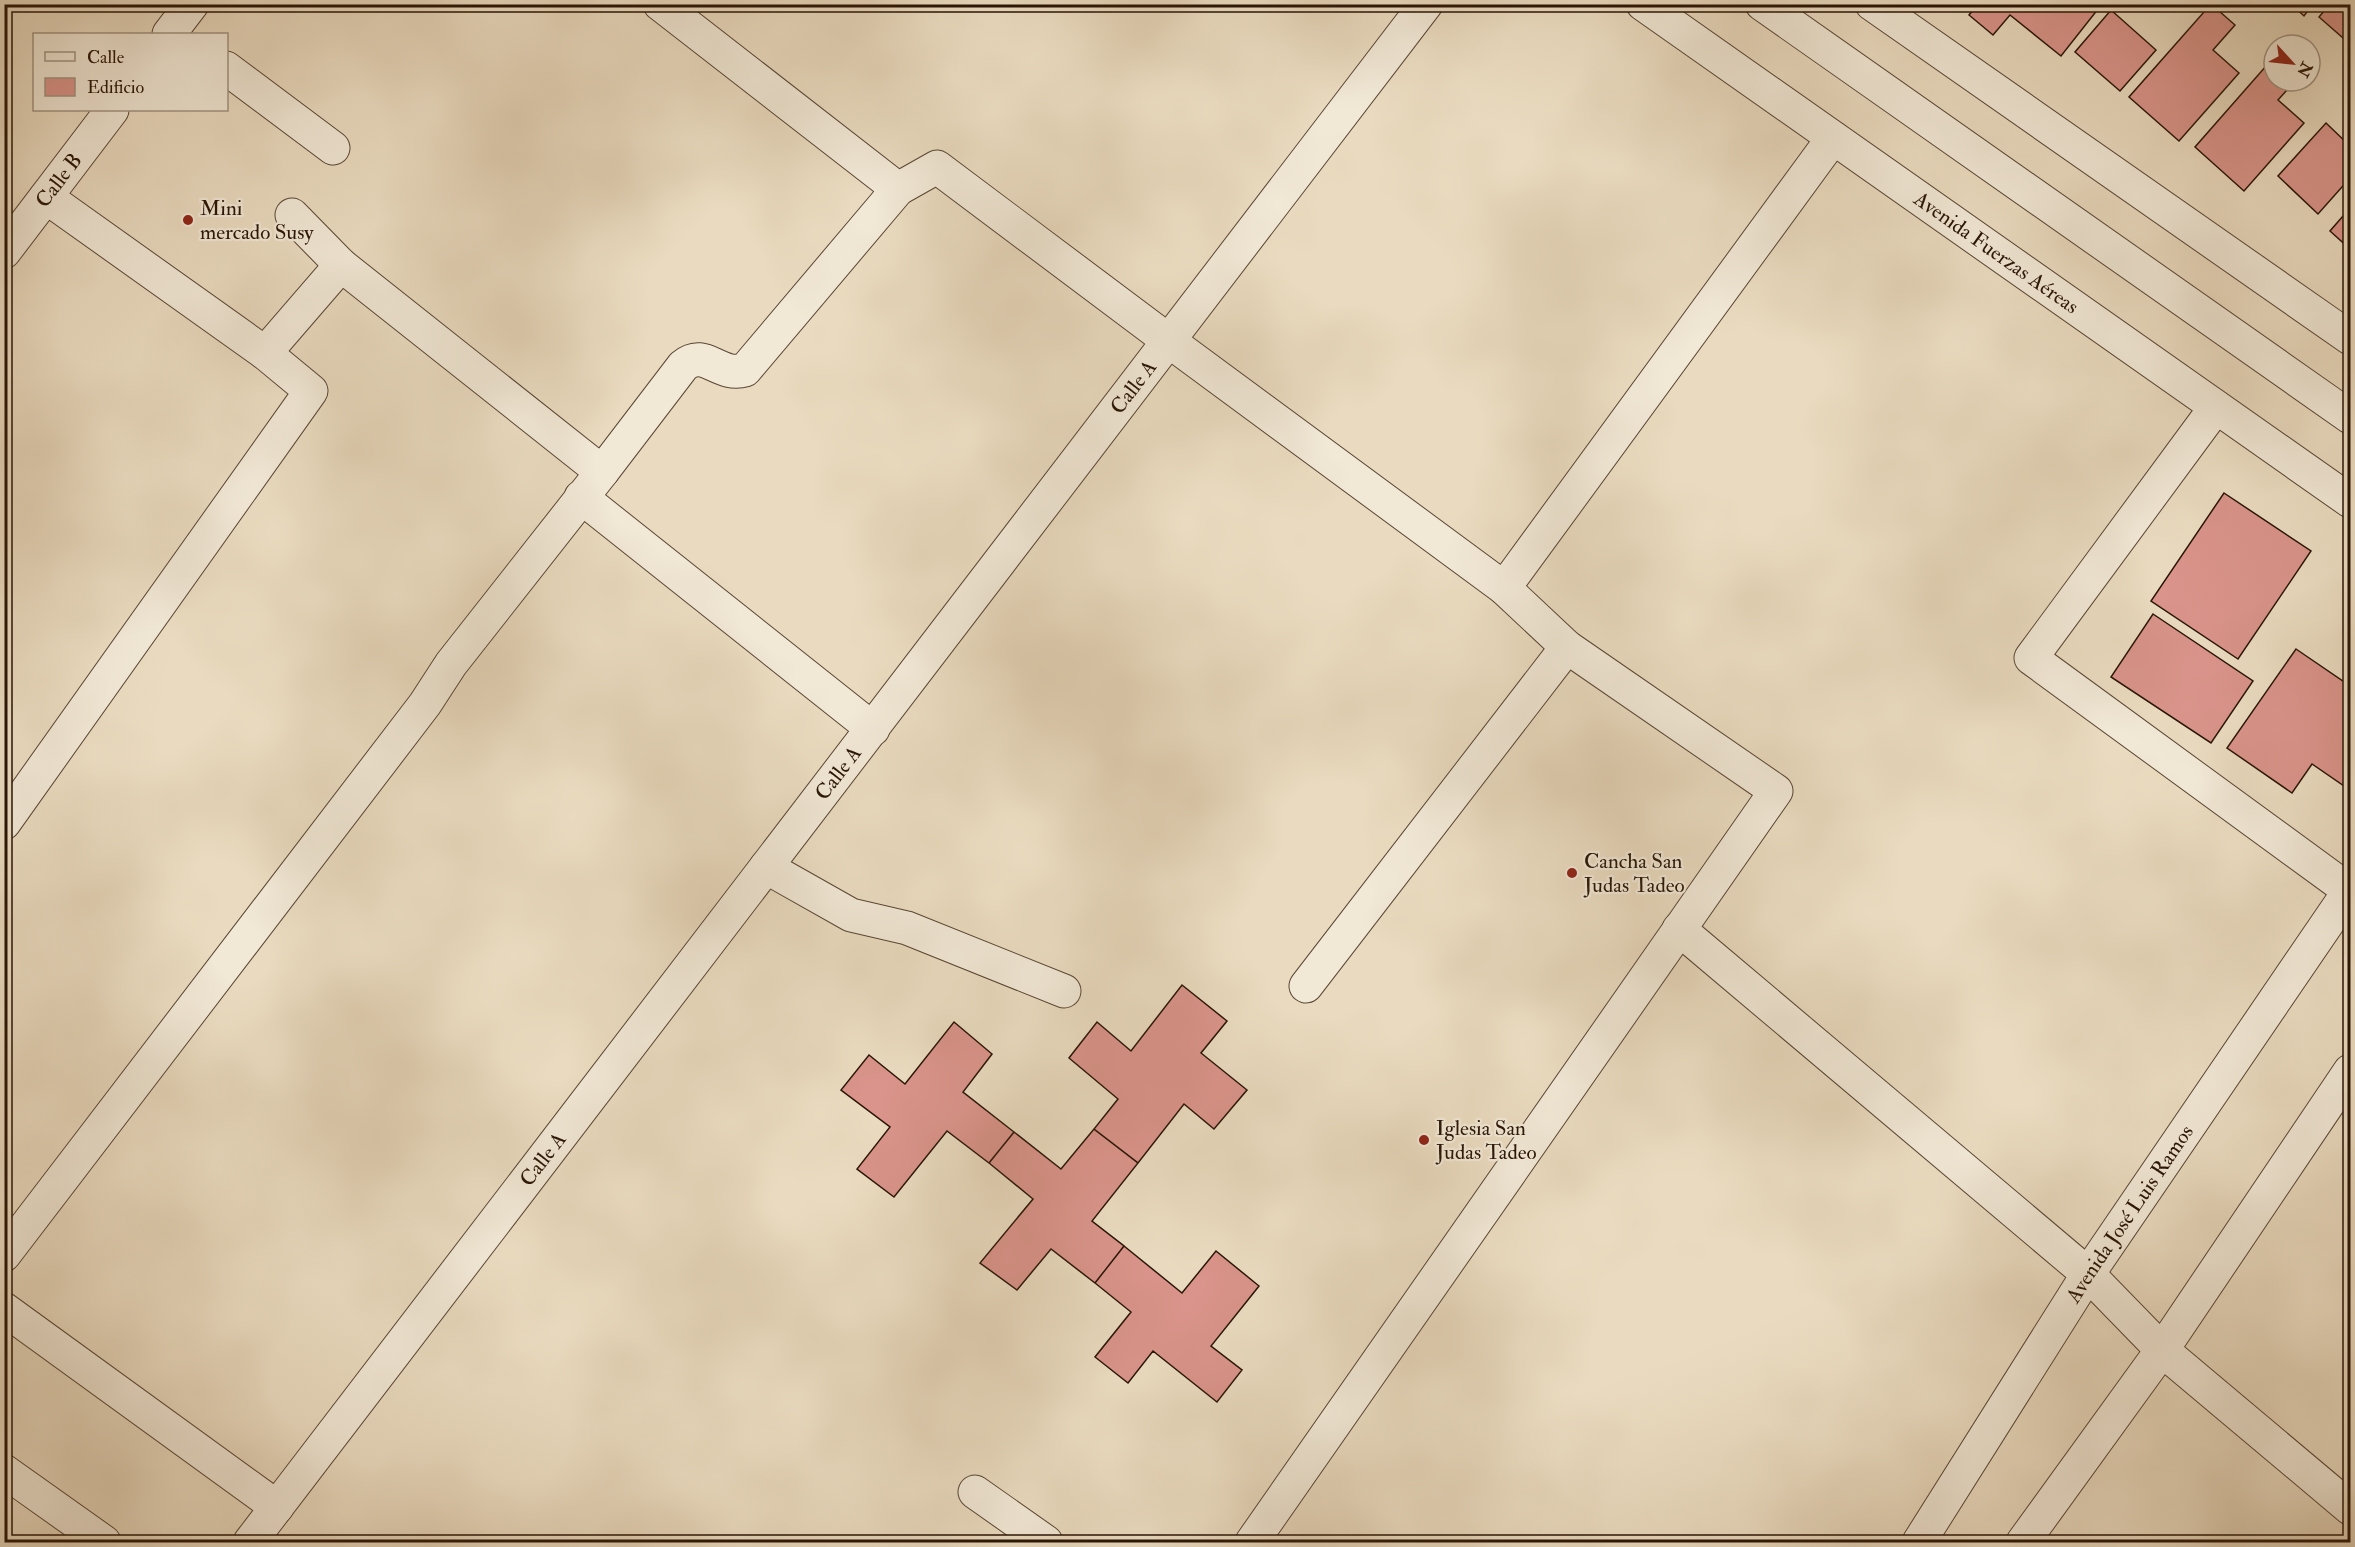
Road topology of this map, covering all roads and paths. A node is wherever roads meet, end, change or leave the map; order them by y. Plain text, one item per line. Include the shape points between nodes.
1 (660, 4) edge
2 (1426, 4) edge
3 (1643, 4) edge
4 (1762, 4) edge
5 (1872, 4) edge
6 (228, 69) edge
7 (111, 111) edge
8 (1833, 138) junction
9 (333, 148) dead end
10 (898, 189) junction
11 (46, 197) junction
12 (292, 215) dead end
13 (4, 252) edge
14 (341, 265) junction
15 (2350, 338) edge
16 (1169, 341) junction
17 (265, 353) junction
18 (2216, 407) junction
19 (2350, 417) edge
20 (602, 472) junction
21 (581, 497) junction
22 (2350, 501) edge
23 (1504, 588) junction
24 (1567, 647) junction
25 (873, 729) junction
26 (4, 823) edge
27 (766, 867) junction
28 (2350, 891) edge
29 (1679, 930) junction
30 (1306, 986) dead end
31 (1064, 990) dead end
32 (2350, 1071) edge
33 (6, 1250) edge
34 (2088, 1274) junction
35 (4, 1308) edge
36 (2162, 1350) junction
37 (4, 1471) edge
38 (975, 1492) dead end
39 (277, 1507) junction
40 (2350, 1509) edge
41 (104, 1542) edge
42 (250, 1542) edge
43 (1046, 1542) edge
44 (1252, 1542) edge
45 (1919, 1542) edge
46 (2023, 1542) edge

1 - 10 street
2 - 16 street, Calle A
3 - 8 street, Avenida Fuerzas Aéreas
4 - 19 street
5 - 15 street
6 - 9 street
7 - 11 street, Calle B
8 - 18 street, Avenida Fuerzas Aéreas
8 - 23 street
10 - 16 street via 937,167
10 - 20 street via 745,370 727,371 699,358 691,359
11 - 13 street, Calle B
11 - 17 street
12 - 14 street
14 - 17 street
14 - 20 street
16 - 23 street
16 - 25 street, Calle A
17 - 26 street via 311,391
18 - 22 street, Avenida Fuerzas Aéreas
18 - 28 street via 2031,658
20 - 21 street
21 - 25 street
21 - 33 street
23 - 24 street
24 - 29 street via 1776,791
24 - 30 street
25 - 27 street, Calle A
27 - 31 street via 851,915 907,928
27 - 39 street, Calle A
28 - 34 street, Avenida José Luis Ramos
29 - 34 street
29 - 44 street
32 - 36 street
34 - 36 street
34 - 45 street, Avenida José Luis Ramos
35 - 39 street
36 - 40 street
36 - 46 street
37 - 41 street
38 - 43 street
39 - 42 street, Calle A

